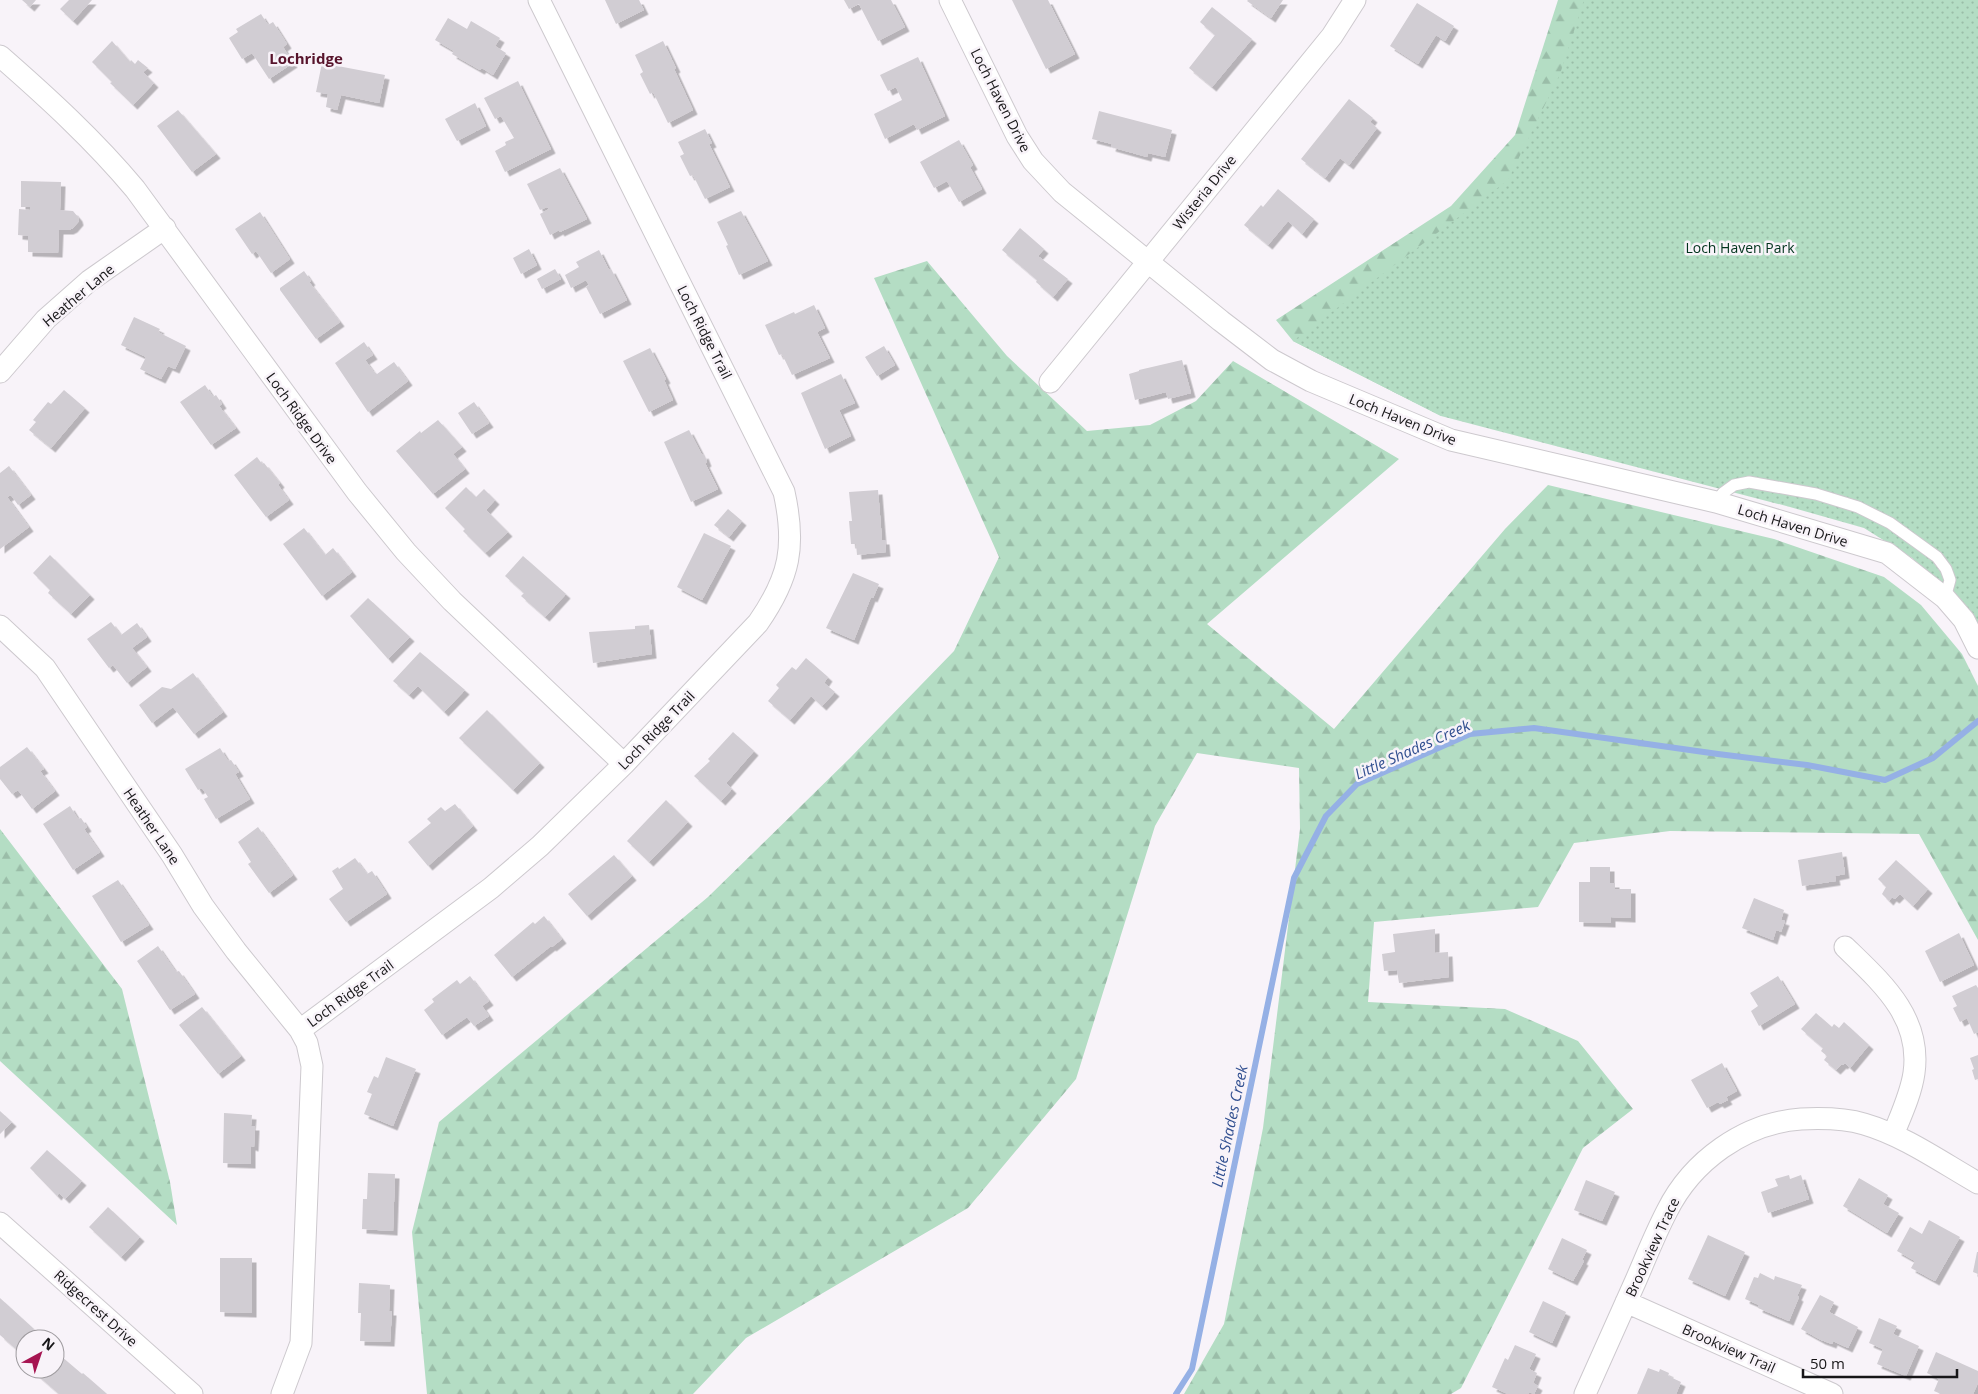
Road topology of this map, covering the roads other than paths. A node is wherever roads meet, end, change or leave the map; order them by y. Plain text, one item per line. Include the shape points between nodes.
1 (539, 0) edge
2 (950, 0) edge
3 (1355, 0) edge
4 (0, 56) edge
5 (165, 228) junction
6 (1148, 260) junction
7 (0, 372) edge
8 (1050, 382) dead end
9 (1716, 502) junction
10 (1945, 598) junction
11 (0, 626) edge
12 (1978, 648) edge
13 (624, 764) junction
14 (1844, 947) dead end
15 (300, 1030) junction
16 (1894, 1135) junction
17 (1978, 1183) edge
18 (0, 1223) edge
19 (1626, 1302) junction
20 (192, 1394) edge
21 (282, 1394) edge
22 (1585, 1394) edge
23 (1832, 1394) edge

1 - 13 street, Loch Ridge Trail via 776,473 788,514 788,556 784,577 772,603 758,623
2 - 6 street, Loch Haven Drive via 1017,136 1033,161 1062,192
3 - 6 street, Wisteria Drive via 1332,36
4 - 5 street, Loch Ridge Drive via 109,157
5 - 7 street, Heather Lane via 89,281 46,319
5 - 13 street, Loch Ridge Drive via 340,470 406,552 452,601
6 - 8 street, Wisteria Drive
6 - 9 street, Loch Haven Drive via 1272,360 1372,407 1451,440
9 - 10 street, Loch Haven Drive via 1887,553
9 - 10 lane via 1734,485 1749,482 1816,494 1858,507 1890,523 1937,557 1950,580
10 - 12 street, Loch Haven Drive via 1964,620
11 - 15 street, Heather Lane via 45,668 203,906
13 - 15 street, Loch Ridge Trail via 575,814 492,888
14 - 16 street via 1886,986 1900,1007 1915,1047 1914,1073
15 - 21 street, Loch Ridge Trail via 307,1043 312,1066 301,1343
16 - 17 street, Brookview Trace
16 - 19 street, Brookview Trace via 1863,1124 1830,1118 1788,1120 1748,1132 1711,1155 1671,1204
18 - 20 street, Ridgecrest Drive
19 - 22 street, Brookview Trace
19 - 23 street, Brookview Trail

